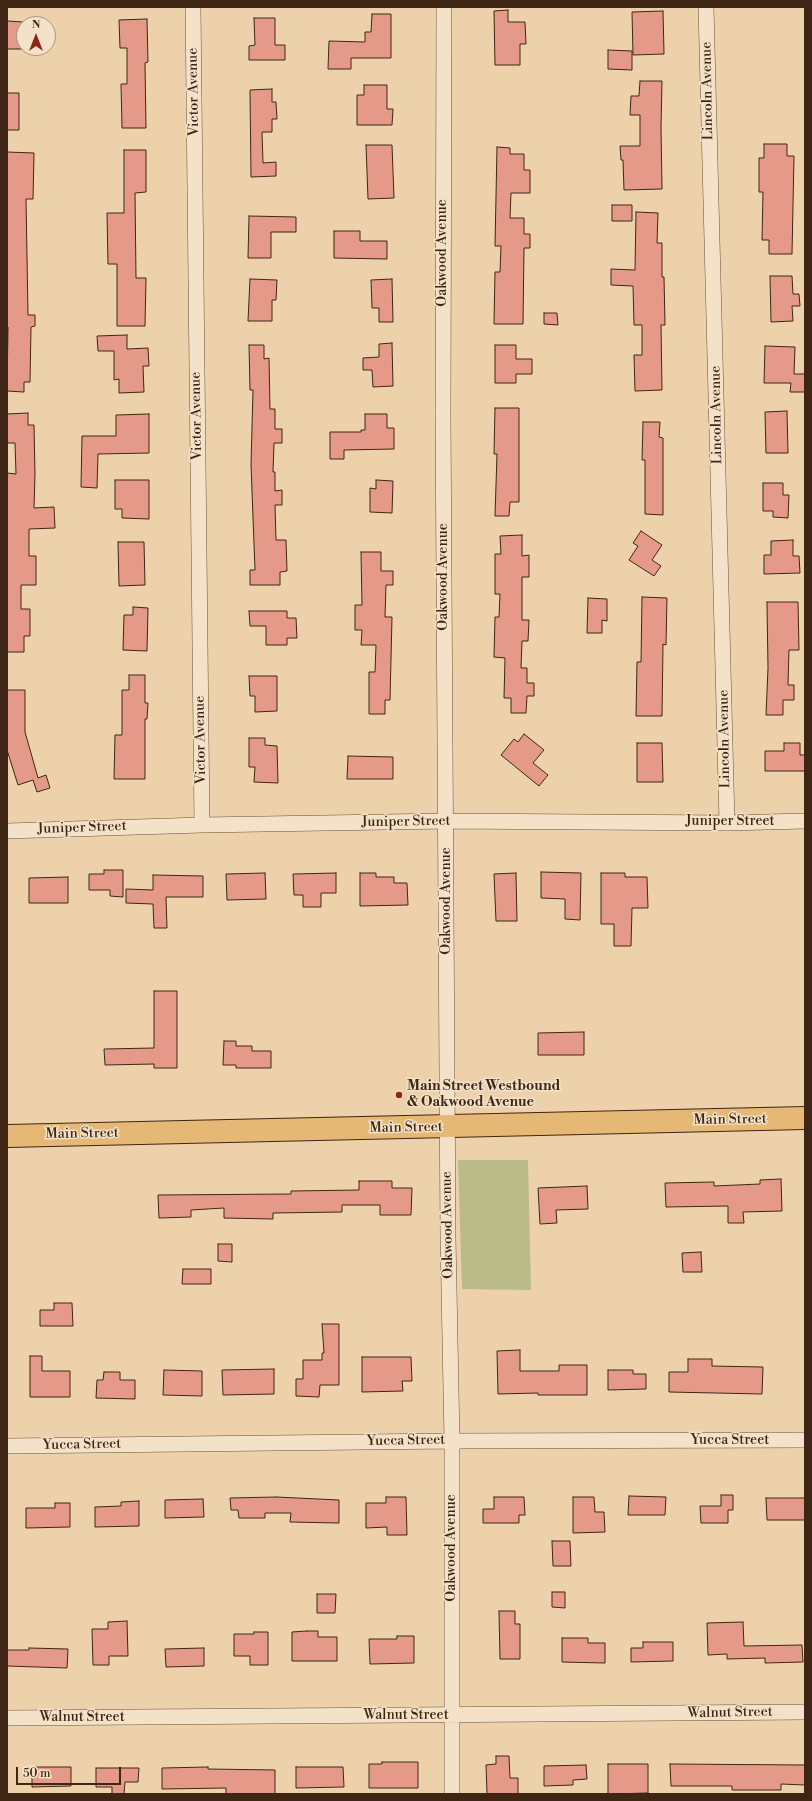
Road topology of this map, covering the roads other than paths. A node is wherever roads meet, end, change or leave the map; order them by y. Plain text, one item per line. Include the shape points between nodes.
1 (193, 7) edge
2 (444, 7) edge
3 (706, 7) edge
4 (446, 821) junction
5 (805, 821) edge
6 (727, 823) junction
7 (202, 825) junction
8 (7, 831) edge
9 (805, 1118) edge
10 (447, 1127) junction
11 (7, 1136) edge
12 (805, 1440) edge
13 (452, 1441) junction
14 (7, 1446) edge
15 (805, 1712) edge
16 (452, 1716) junction
17 (7, 1718) edge
18 (452, 1794) edge

1 - 7 street, Victor Avenue
2 - 4 street, Oakwood Avenue via 443,415
3 - 6 street, Lincoln Avenue
4 - 6 street, Juniper Street
4 - 7 street, Juniper Street
4 - 10 street, Oakwood Avenue
5 - 6 street, Juniper Street
7 - 8 street, Juniper Street
9 - 10 main road, Main Street
10 - 11 main road, Main Street
10 - 13 street, Oakwood Avenue
12 - 13 street, Yucca Street
13 - 14 street, Yucca Street
13 - 16 street, Oakwood Avenue
15 - 16 street, Walnut Street
16 - 17 street, Walnut Street
16 - 18 street, Oakwood Avenue

